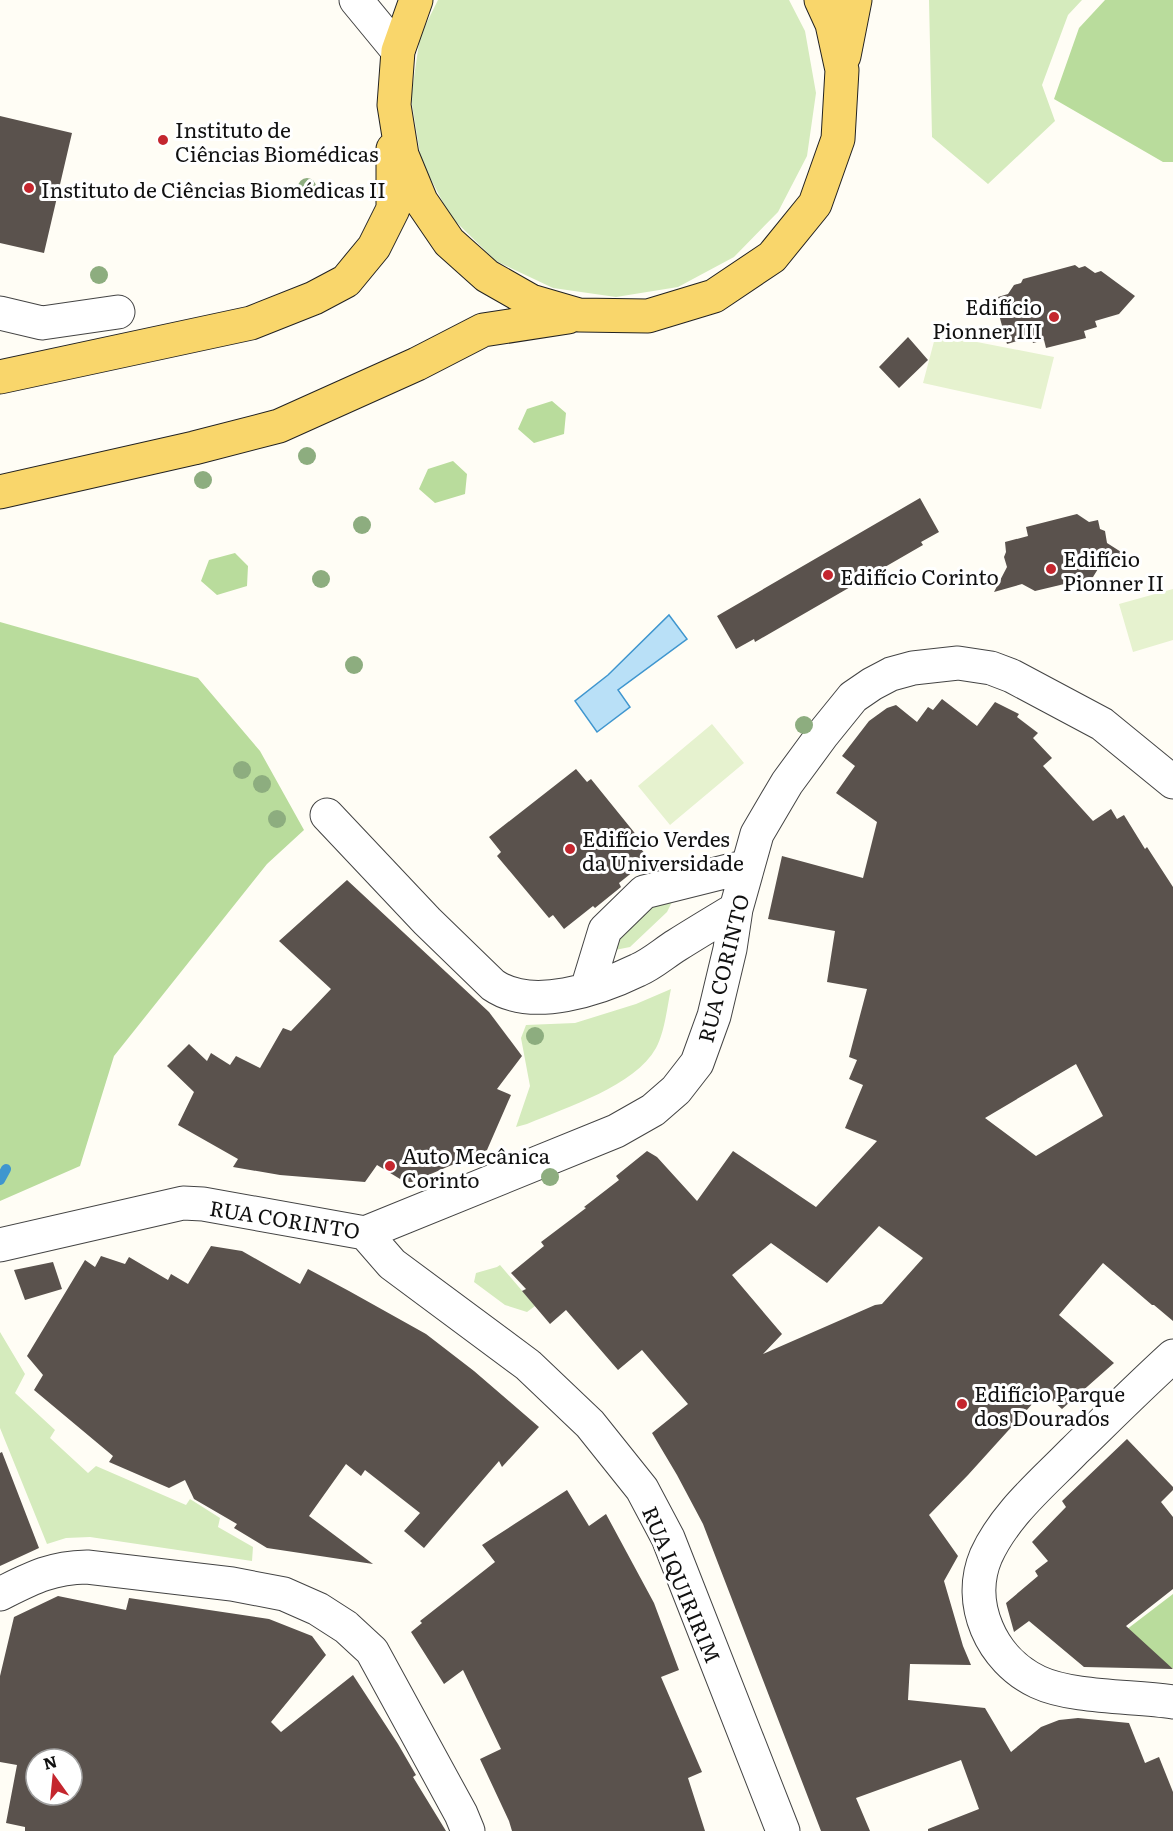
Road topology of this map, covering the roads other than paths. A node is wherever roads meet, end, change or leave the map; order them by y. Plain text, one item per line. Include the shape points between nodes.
1 (356, 0) edge
2 (416, 0) edge
3 (821, 0) edge
4 (855, 0) edge
5 (398, 51) junction
6 (842, 70) junction
7 (394, 105) junction
8 (118, 312) dead end
9 (0, 313) edge
10 (579, 315) junction
11 (0, 377) edge
12 (0, 492) edge
13 (1173, 782) edge
14 (327, 815) dead end
15 (748, 866) junction
16 (736, 909) junction
17 (587, 989) junction
18 (365, 1233) junction
19 (0, 1245) edge
20 (1173, 1356) edge
21 (0, 1594) edge
22 (1173, 1702) edge
23 (468, 1831) edge
24 (783, 1831) edge

1 - 5 street
2 - 5 main road
3 - 6 main road via 832,24
4 - 6 main road
5 - 7 main road
6 - 10 main road via 838,139 819,193 772,257 714,296 648,316
7 - 10 main road via 402,155 421,201 449,242 487,276 531,301
7 - 11 main road via 393,209 374,247 346,281 251,323
8 - 9 street via 42,323
10 - 12 main road via 483,330 279,426
13 - 15 street, RUA CORINTO via 1102,724 1012,676 958,663 913,668 891,674 853,698 787,783 757,834
14 - 17 street via 498,989 534,998
15 - 16 street, RUA CORINTO
15 - 17 street via 644,892 605,930
16 - 17 street via 639,970
16 - 18 street, RUA CORINTO via 714,1016 697,1063 661,1104 616,1131
18 - 19 street, RUA CORINTO via 183,1203
18 - 24 street, RUA IQUIRIRIM via 392,1264 528,1365 590,1424 642,1489 668,1538
20 - 22 street via 1006,1523 987,1556 978,1582 988,1634 1016,1668 1038,1682 1068,1691
21 - 23 street via 46,1572 87,1567 284,1593 318,1609 372,1651

